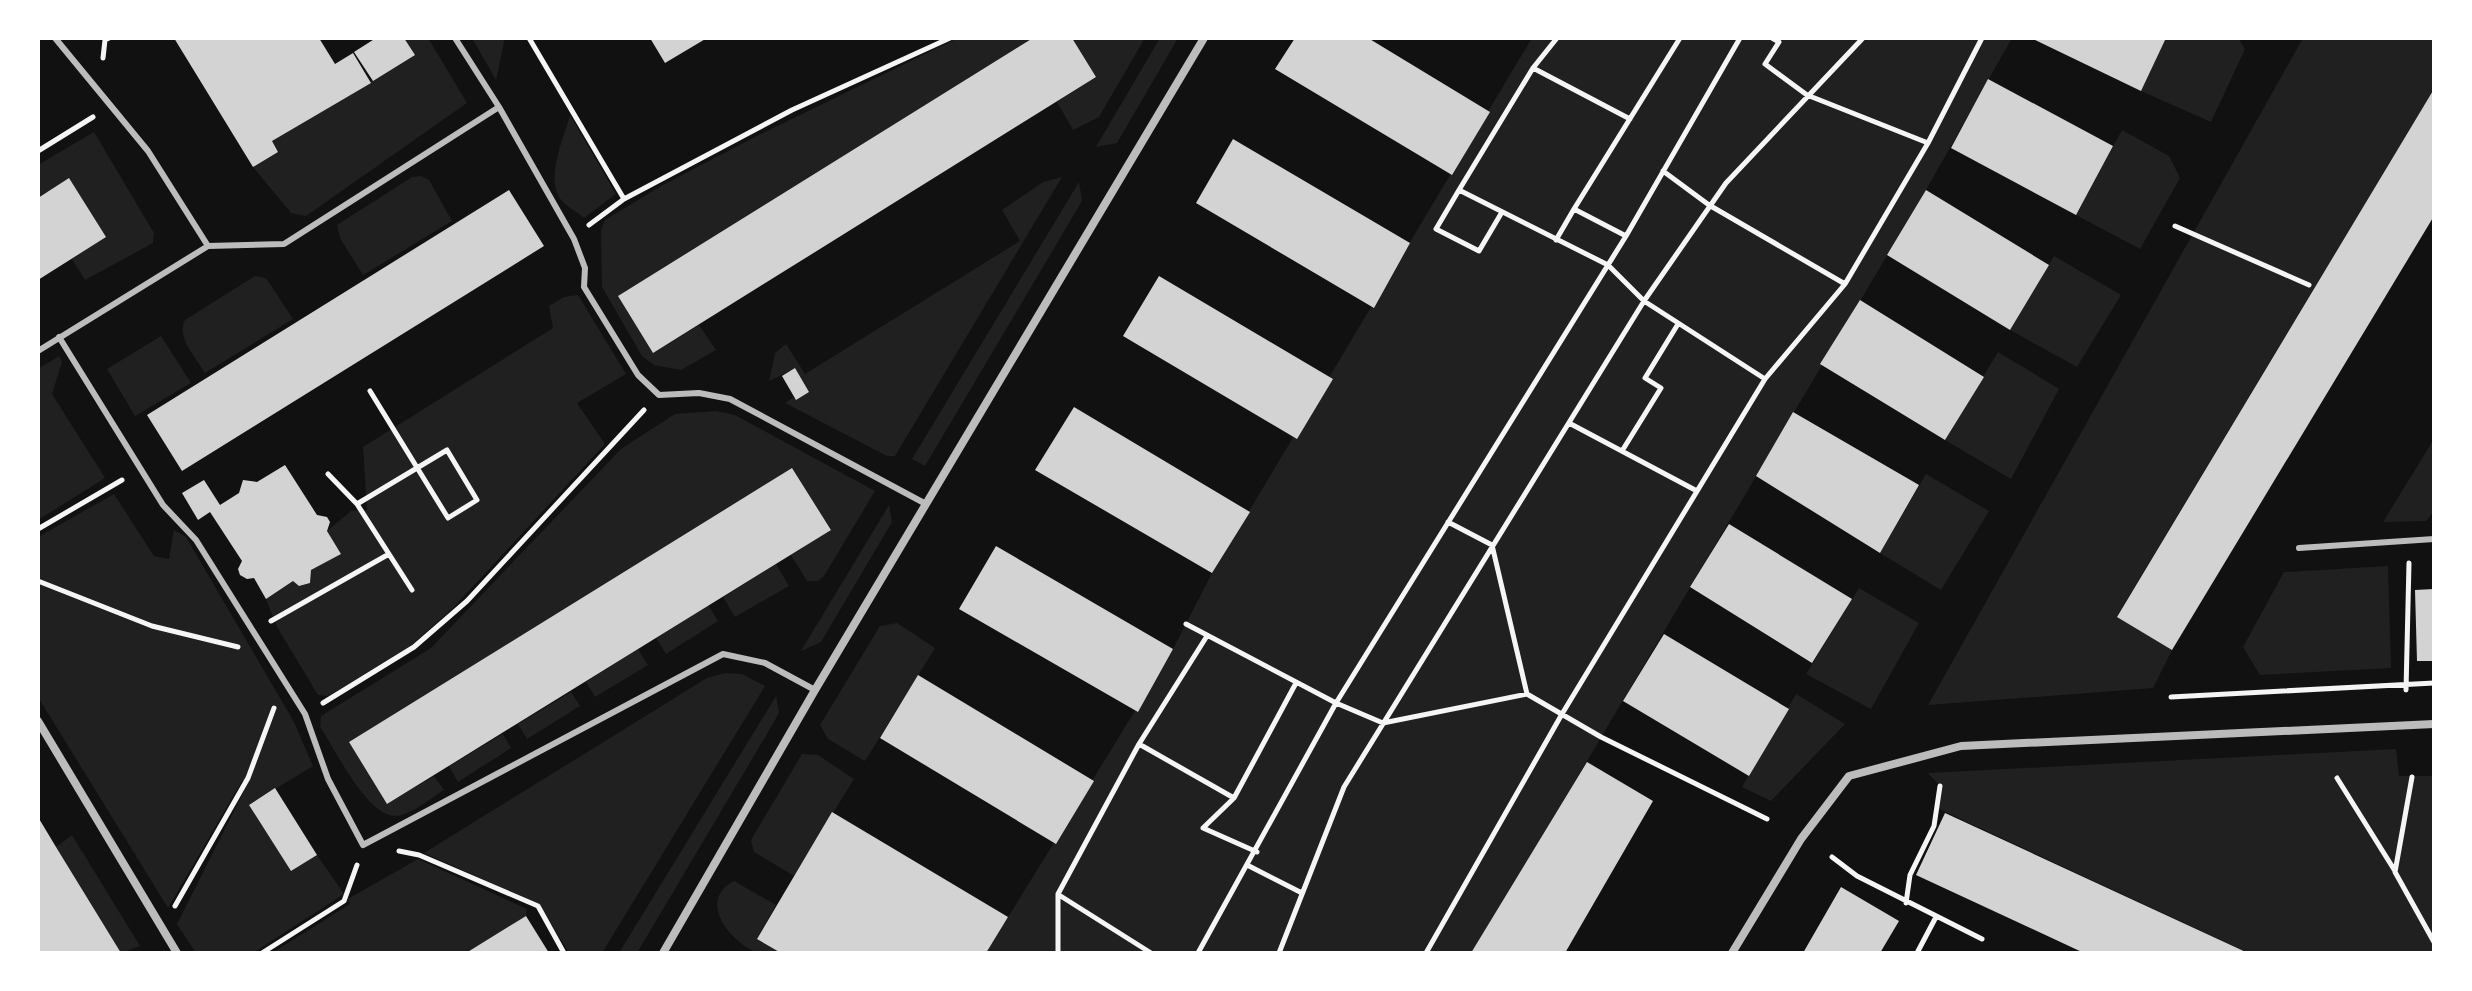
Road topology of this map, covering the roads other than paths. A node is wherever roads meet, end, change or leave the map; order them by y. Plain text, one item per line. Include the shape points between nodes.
1 (55, 38) edge
2 (455, 38) edge
3 (1204, 38) edge
4 (499, 107) junction
5 (208, 246) junction
6 (59, 337) junction
7 (38, 351) edge
8 (926, 504) junction
9 (2434, 539) edge
10 (2299, 548) dead end
11 (815, 690) junction
12 (38, 721) edge
13 (2434, 724) edge
14 (177, 953) edge
15 (663, 953) edge
16 (1732, 953) edge

1 - 5 lane via 148,151
2 - 4 lane
3 - 8 street
4 - 5 lane via 284,244
4 - 8 lane via 574,239 585,268 584,287 638,375 659,395 699,393 730,399
5 - 6 lane
6 - 7 lane
6 - 11 lane via 163,505 196,540 305,714 328,779 363,845 723,654 765,663
8 - 11 street
9 - 10 lane
11 - 15 street
12 - 14 street
13 - 16 street via 1961,746 1849,776 1801,839

